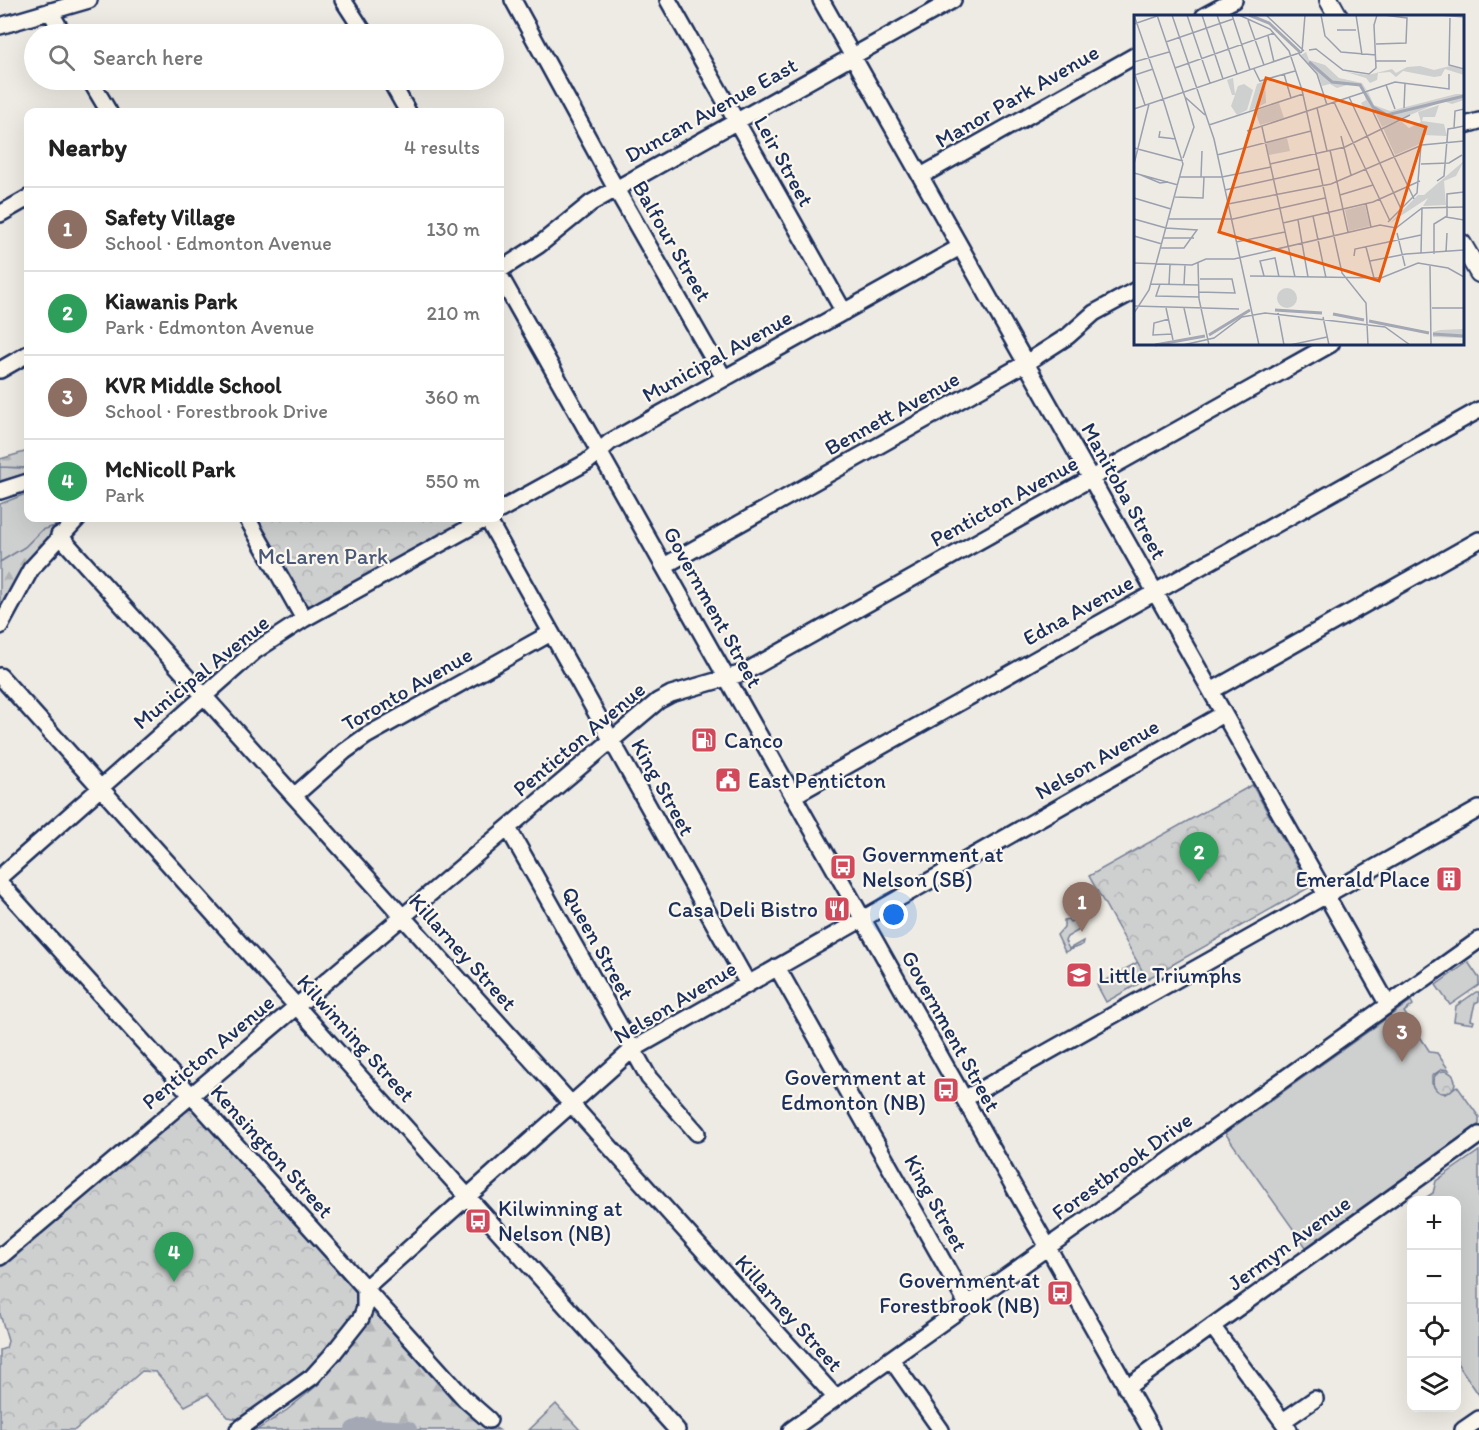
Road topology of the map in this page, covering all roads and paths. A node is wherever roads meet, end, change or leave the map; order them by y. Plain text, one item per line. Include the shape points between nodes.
1 (89, 0) edge
2 (343, 0) edge
3 (513, 0) edge
4 (668, 0) edge
5 (821, 0) edge
6 (953, 0) edge
7 (1234, 0) edge
8 (1329, 0) edge
9 (50, 11) junction
10 (1206, 15) edge
11 (1337, 15) edge
12 (57, 24) edge
13 (359, 24) edge
14 (0, 26) edge
15 (853, 56) junction
16 (1134, 56) edge
17 (96, 90) edge
18 (396, 90) edge
19 (107, 108) edge
20 (406, 108) edge
21 (1479, 121) edge
22 (737, 122) junction
23 (1464, 125) edge
24 (921, 176) junction
25 (616, 189) junction
26 (24, 200) edge
27 (0, 214) edge
28 (960, 247) junction
29 (1464, 249) edge
30 (504, 268) edge
31 (1472, 269) edge
32 (504, 283) edge
33 (1134, 291) edge
34 (844, 312) junction
35 (1329, 345) edge
36 (24, 356) edge
37 (1026, 363) junction
38 (0, 370) edge
39 (724, 378) junction
40 (1479, 410) edge
41 (599, 451) junction
42 (1091, 479) junction
43 (24, 483) edge
44 (0, 491) edge
45 (504, 508) edge
46 (74, 522) edge
47 (249, 522) edge
48 (480, 522) edge
49 (489, 522) edge
50 (59, 535) junction
51 (1479, 540) edge
52 (664, 566) junction
53 (1155, 593) junction
54 (304, 619) junction
55 (0, 626) edge
56 (551, 633) junction
57 (0, 676) edge
58 (727, 678) junction
59 (1211, 691) junction
60 (202, 696) junction
61 (1223, 714) junction
62 (612, 741) junction
63 (100, 787) junction
64 (294, 796) junction
65 (793, 796) junction
66 (1479, 809) edge
67 (508, 828) junction
68 (0, 878) edge
69 (0, 883) edge
70 (1326, 895) junction
71 (402, 918) junction
72 (861, 919) junction
73 (1479, 940) edge
74 (777, 967) junction
75 (748, 984) junction
76 (1387, 1003) junction
77 (297, 1006) junction
78 (632, 1050) junction
79 (191, 1096) junction
80 (964, 1099) junction
81 (571, 1104) junction
82 (697, 1133) dead end
83 (1479, 1135) edge
84 (468, 1196) junction
85 (1046, 1247) junction
86 (0, 1257) edge
87 (364, 1288) junction
88 (967, 1304) junction
89 (1212, 1326) junction
90 (891, 1359) junction
91 (1126, 1388) junction
92 (836, 1398) junction
93 (1315, 1398) dead end
94 (1479, 1419) edge
95 (489, 1420) dead end
96 (1286, 1426) edge
97 (238, 1430) edge
98 (677, 1430) edge
99 (791, 1430) edge
100 (941, 1430) edge
101 (1151, 1430) edge
102 (1463, 1430) edge

1 - 9 street
2 - 13 street
3 - 25 street, Balfour Street
4 - 22 street, Leir Street
5 - 15 street, Manitoba Street
6 - 15 street, Duncan Avenue East
7 - 10 street
8 - 11 main road
9 - 12 street
9 - 14 street
15 - 22 street, Duncan Avenue East
15 - 24 street, Manitoba Street
16 - 24 street, Manor Park Avenue
17 - 19 street
18 - 20 street
21 - 23 street
22 - 25 street, Duncan Avenue East
22 - 34 street, Leir Street
24 - 28 street, Manitoba Street
25 - 30 street, Duncan Avenue East via 573,215 539,246
25 - 39 street, Balfour Street
26 - 27 street
28 - 34 street, Municipal Avenue
28 - 37 street, Manitoba Street
29 - 31 main road
32 - 41 street, Government Street
33 - 37 street, Bennett Avenue via 1094,313 1068,336
34 - 39 street, Municipal Avenue
35 - 42 street, Penticton Avenue
36 - 38 street
37 - 42 street, Manitoba Street
37 - 52 street, Bennett Avenue
39 - 41 street, Municipal Avenue
40 - 53 street, Edna Avenue
41 - 45 street, Municipal Avenue via 587,462
41 - 52 street, Government Street
42 - 53 street, Manitoba Street
42 - 58 street, Penticton Avenue via 743,673
43 - 44 street
46 - 50 street
47 - 54 street
48 - 54 street, Municipal Avenue
49 - 56 street, King Street
50 - 55 street via 31,569
50 - 60 street, Killarney Street
51 - 59 street
52 - 58 street, Government Street
53 - 59 street, Manitoba Street
53 - 65 street, Edna Avenue
54 - 60 street, Municipal Avenue via 255,651
56 - 62 street, King Street
56 - 64 street, Toronto Avenue via 366,736
57 - 63 street, Kilwinning Street
58 - 62 street, Penticton Avenue via 671,693
58 - 65 street, Government Street
59 - 61 street, Manitoba Street
60 - 63 street, Municipal Avenue
60 - 64 street, Killarney Street
61 - 70 street, Manitoba Street
61 - 72 street, Nelson Avenue
62 - 67 street, Penticton Avenue
62 - 75 street, King Street
63 - 68 street, Municipal Avenue
63 - 77 street, Kilwinning Street
64 - 71 street, Killarney Street
65 - 72 street, Government Street
66 - 70 street
67 - 71 street, Penticton Avenue
67 - 78 street, Queen Street
69 - 79 street, Kensington Street
70 - 76 street, Manitoba Street
70 - 80 street
71 - 77 street, Penticton Avenue
71 - 81 street, Killarney Street
72 - 74 street, Nelson Avenue
72 - 80 street, Government Street
73 - 76 street, Forestbrook Drive
74 - 75 street, Nelson Avenue
74 - 88 street, King Street
75 - 78 street, Nelson Avenue
76 - 85 street, Forestbrook Drive
77 - 79 street, Penticton Avenue
77 - 84 street, Kilwinning Street
78 - 81 street, Nelson Avenue
78 - 82 street, Queen Street via 649,1078
79 - 86 street, Penticton Avenue
79 - 87 street, Kensington Street
80 - 85 street, Government Street
81 - 84 street, Nelson Avenue
81 - 92 street, Killarney Street
83 - 89 street, Jermyn Avenue
84 - 87 street, Nelson Avenue
84 - 98 street, Kilwinning Street
85 - 88 street, Forestbrook Drive
85 - 91 street, Government Street
87 - 95 street, Kensington Street
87 - 97 street via 361,1318 331,1356 312,1377
88 - 90 street, Forestbrook Drive
89 - 91 street, Jermyn Avenue
89 - 96 street
90 - 92 street, Forestbrook Drive
90 - 100 street
91 - 101 street, Government Street
92 - 99 street, Forestbrook Drive
93 - 96 street
94 - 102 street

